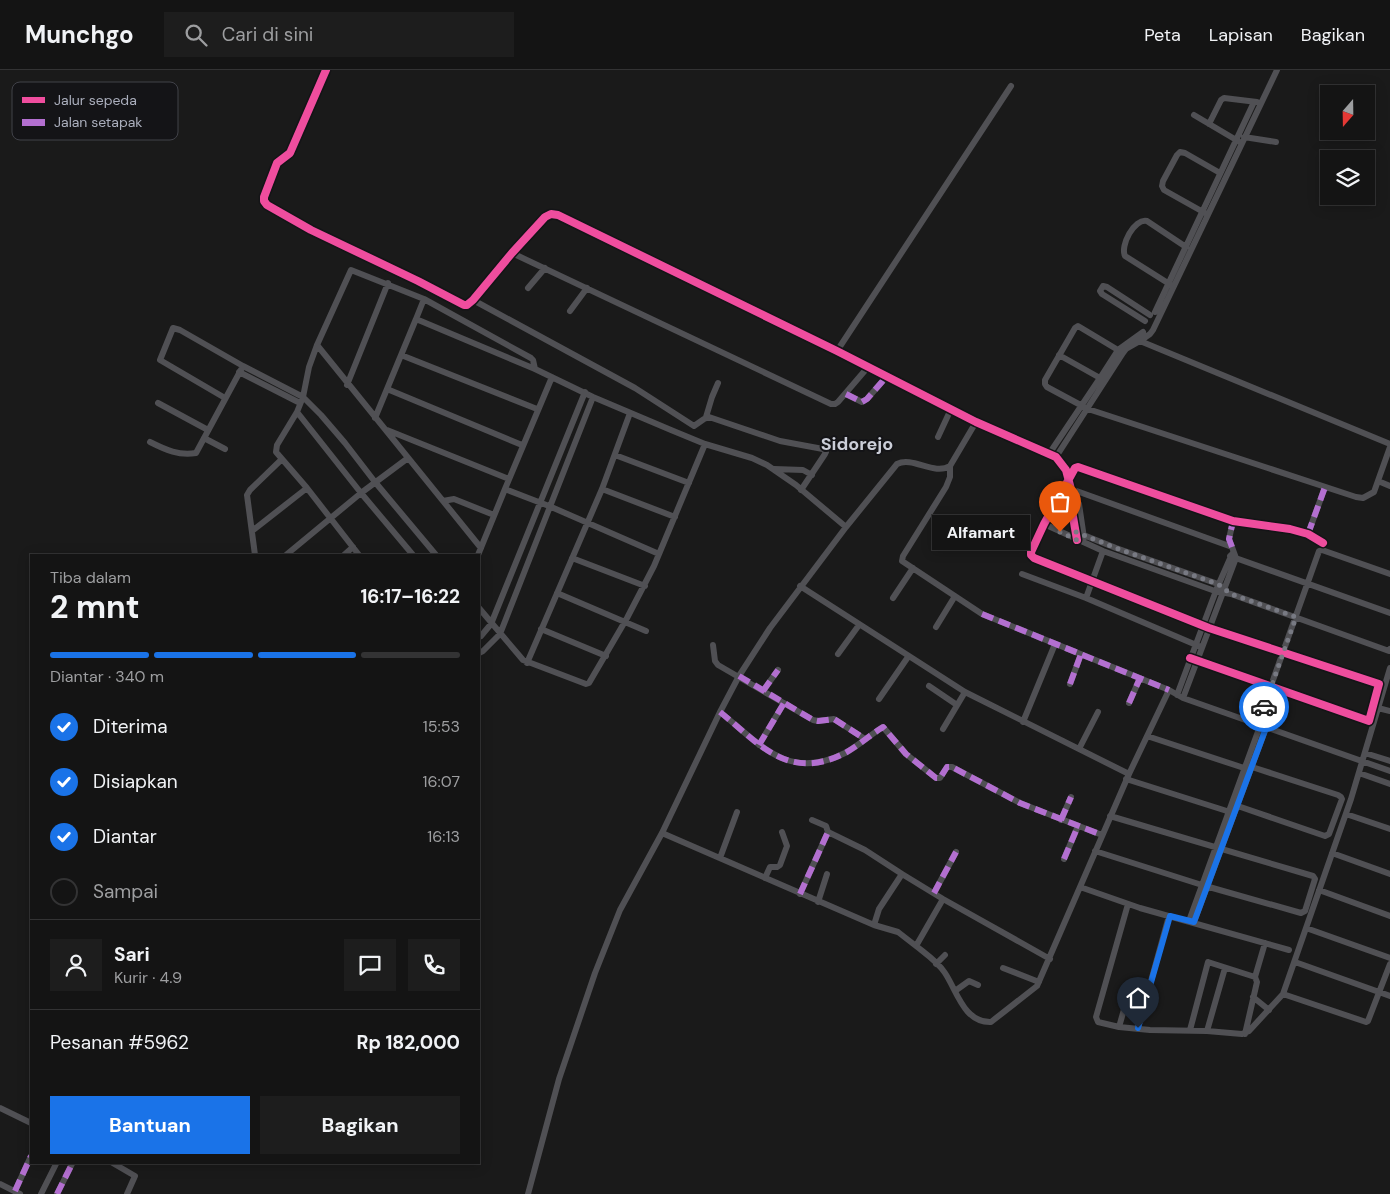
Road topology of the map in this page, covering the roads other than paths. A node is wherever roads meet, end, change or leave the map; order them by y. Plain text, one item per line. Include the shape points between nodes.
1 (326, 70) edge
2 (1277, 70) edge
3 (1011, 86) dead end
4 (1257, 102) junction
5 (1194, 115) dead end
6 (1209, 124) junction
7 (1244, 137) junction
8 (1238, 142) junction
9 (1276, 142) dead end
10 (1220, 173) junction
11 (1206, 213) junction
12 (1186, 247) junction
13 (512, 253) junction
14 (545, 268) junction
15 (388, 283) junction
16 (1172, 286) junction
17 (528, 288) dead end
18 (588, 288) junction
19 (424, 299) junction
20 (473, 300) junction
21 (570, 311) dead end
22 (1153, 315) junction
23 (416, 320) junction
24 (1143, 337) junction
25 (317, 345) junction
26 (838, 351) junction
27 (1121, 352) junction
28 (401, 355) junction
29 (1059, 355) junction
30 (868, 367) junction
31 (241, 369) junction
32 (535, 369) junction
33 (887, 376) junction
34 (552, 377) junction
35 (1100, 378) junction
36 (718, 383) dead end
37 (348, 384) junction
38 (387, 389) junction
39 (585, 392) junction
40 (846, 394) junction
41 (593, 397) junction
42 (225, 398) junction
43 (302, 400) junction
44 (158, 403) dead end
45 (1085, 407) junction
46 (951, 409) junction
47 (537, 410) junction
48 (296, 412) junction
49 (630, 413) junction
50 (375, 418) junction
51 (706, 418) junction
52 (976, 422) junction
53 (694, 426) junction
54 (384, 429) junction
55 (208, 430) junction
56 (687, 437) junction
57 (938, 437) dead end
58 (204, 438) junction
59 (150, 442) dead end
60 (704, 444) junction
61 (522, 445) junction
62 (1390, 445) edge
63 (225, 450) dead end
64 (615, 455) junction
65 (1053, 456) junction
66 (408, 458) junction
67 (282, 459) junction
68 (950, 466) junction
69 (772, 469) junction
70 (812, 475) junction
71 (509, 479) junction
72 (1068, 480) junction
73 (1378, 481) junction
74 (375, 482) junction
75 (689, 483) junction
76 (1390, 486) edge
77 (1325, 487) junction
78 (307, 488) junction
79 (505, 489) junction
80 (602, 489) junction
81 (1071, 489) junction
82 (801, 490) junction
83 (361, 493) junction
84 (1073, 497) junction
85 (443, 502) junction
86 (540, 503) junction
87 (549, 506) junction
88 (1080, 512) junction
89 (1072, 513) junction
90 (494, 515) junction
91 (330, 517) junction
92 (674, 517) junction
93 (1233, 521) junction
94 (587, 523) junction
95 (1044, 524) junction
96 (846, 527) junction
97 (252, 531) junction
98 (1308, 534) junction
99 (1080, 538) junction
100 (1323, 543) dead end
101 (353, 547) junction
102 (1103, 551) junction
103 (479, 552) edge
104 (1115, 552) junction
105 (1233, 553) junction
106 (255, 554) edge
107 (287, 554) edge
108 (345, 554) edge
109 (358, 554) edge
110 (412, 554) edge
111 (435, 554) edge
112 (659, 554) junction
113 (572, 558) junction
114 (913, 568) junction
115 (1022, 574) dead end
116 (1390, 574) edge
117 (1093, 580) junction
118 (1308, 583) junction
119 (645, 586) junction
120 (800, 586) junction
121 (1220, 589) junction
122 (557, 593) junction
123 (955, 596) junction
124 (893, 598) dead end
125 (1086, 598) junction
126 (480, 609) edge
127 (1390, 613) edge
128 (1296, 617) junction
129 (625, 622) junction
130 (491, 624) junction
131 (859, 625) junction
132 (1206, 626) junction
133 (936, 627) dead end
134 (541, 629) junction
135 (646, 631) dead end
136 (480, 634) edge
137 (500, 634) junction
138 (1055, 644) junction
139 (490, 645) junction
140 (713, 645) dead end
141 (1198, 645) junction
142 (1390, 649) edge
143 (480, 652) edge
144 (1284, 653) junction
145 (838, 654) dead end
146 (1082, 654) junction
147 (606, 656) junction
148 (908, 657) junction
149 (1193, 659) junction
150 (527, 663) junction
151 (1390, 668) edge
152 (778, 670) dead end
153 (739, 676) junction
154 (1140, 678) junction
155 (1070, 684) dead end
156 (929, 686) dead end
157 (1272, 686) junction
158 (763, 690) junction
159 (1169, 690) junction
160 (965, 692) junction
161 (1180, 696) junction
162 (879, 699) dead end
163 (784, 703) junction
164 (1129, 703) dead end
165 (957, 705) junction
166 (1378, 708) junction
167 (1390, 711) edge
168 (1098, 712) dead end
169 (718, 715) junction
170 (1023, 722) junction
171 (1261, 726) junction
172 (943, 729) dead end
173 (1147, 736) junction
174 (866, 739) junction
175 (759, 745) junction
176 (1079, 749) junction
177 (1365, 753) junction
178 (1363, 761) junction
179 (1390, 762) edge
180 (1252, 767) junction
181 (1244, 768) junction
182 (1390, 771) edge
183 (1360, 773) junction
184 (1128, 777) junction
185 (1390, 784) edge
186 (1071, 797) dead end
187 (1234, 805) junction
188 (737, 812) dead end
189 (1230, 812) junction
190 (1346, 814) junction
191 (1110, 816) junction
192 (812, 820) dead end
193 (1061, 820) junction
194 (1078, 826) junction
195 (1390, 829) edge
196 (782, 832) dead end
197 (828, 832) junction
198 (662, 833) junction
199 (1102, 835) junction
200 (1218, 850) junction
201 (1095, 851) junction
202 (956, 852) dead end
203 (1332, 853) junction
204 (720, 858) junction
205 (1064, 859) dead end
206 (827, 874) dead end
207 (1390, 874) edge
208 (904, 875) junction
209 (765, 878) junction
210 (1204, 885) junction
211 (1080, 887) junction
212 (1319, 890) junction
213 (934, 893) junction
214 (800, 894) junction
215 (943, 899) junction
216 (818, 902) junction
217 (1128, 904) junction
218 (1170, 916) junction
219 (1390, 916) edge
220 (1192, 921) junction
221 (875, 926) junction
222 (1306, 928) junction
223 (1265, 942) junction
224 (916, 946) junction
225 (1289, 950) dead end
226 (945, 955) dead end
227 (1390, 958) edge
228 (1050, 959) junction
229 (1295, 962) junction
230 (936, 964) junction
231 (1390, 964) edge
232 (1003, 968) dead end
233 (1224, 968) junction
234 (1255, 977) junction
235 (1039, 982) junction
236 (978, 985) dead end
237 (955, 991) junction
238 (1379, 992) junction
239 (1283, 994) junction
240 (1390, 996) edge
241 (1253, 997) junction
242 (1127, 999) dead end
243 (1269, 1010) junction
244 (1119, 1027) junction
245 (1138, 1028) junction
246 (1190, 1030) junction
247 (1207, 1031) junction
248 (1245, 1034) junction
249 (0, 1108) edge
250 (30, 1123) edge
251 (30, 1159) edge
252 (56, 1164) edge
253 (72, 1164) edge
254 (114, 1164) edge
255 (0, 1184) edge
256 (17, 1193) edge
257 (41, 1194) edge
258 (57, 1194) edge
259 (127, 1194) edge
260 (528, 1194) edge

1 - 20 street via 290,153 275,166 264,197 265,203 311,230 460,303 467,305
2 - 4 street
3 - 26 street
4 - 6 street via 1224,98
4 - 7 street
4 - 8 street
5 - 6 street
6 - 8 street
7 - 8 street
7 - 9 street
8 - 10 street
8 - 11 street
10 - 11 street
10 - 11 street via 1180,152 1163,181 1164,190
11 - 12 street
11 - 16 street
12 - 16 street
12 - 16 street via 1142,220 1136,222 1124,245 1125,256
13 - 14 street
13 - 20 street
13 - 26 street via 545,217 558,215
14 - 17 street
14 - 18 street
15 - 19 street
15 - 25 street via 350,270
15 - 37 street
16 - 22 street
18 - 21 street
18 - 40 street via 832,404
19 - 23 street
19 - 32 street via 531,358
20 - 53 street via 635,388
22 - 22 street via 1102,294 1101,288 1107,287
22 - 24 street
22 - 24 street via 1150,334
23 - 28 street
23 - 32 street
24 - 27 street
24 - 62 street
25 - 37 street
25 - 43 street
26 - 30 street
27 - 29 street via 1078,326
27 - 35 street
27 - 45 street
28 - 38 street
28 - 47 street
29 - 35 street
29 - 45 street via 1045,384
30 - 33 street
30 - 40 street
31 - 42 street
31 - 42 street via 180,330 172,330 161,362
31 - 43 street
32 - 34 street
33 - 40 street via 862,402
33 - 46 street
34 - 39 street
34 - 47 street
35 - 45 street
36 - 51 street
37 - 50 street
38 - 50 street
38 - 61 street
39 - 41 street
39 - 86 street
41 - 49 street
41 - 87 street
42 - 55 street
43 - 48 street
43 - 74 street via 321,415
44 - 55 street
45 - 65 street
45 - 77 street
46 - 52 street
46 - 57 street
47 - 61 street
48 - 67 street via 276,448
48 - 83 street
49 - 56 street
49 - 64 street
50 - 54 street
51 - 53 street
51 - 70 street via 780,441 823,449 826,452
52 - 65 street
52 - 68 street
53 - 56 street
54 - 66 street
54 - 71 street
55 - 58 street
56 - 60 street
58 - 59 street via 194,454 172,452
58 - 63 street
60 - 69 street via 752,458
60 - 75 street
61 - 71 street
62 - 73 street
64 - 75 street
64 - 80 street
65 - 72 street via 1064,466
66 - 74 street
66 - 85 street
67 - 78 street
67 - 97 street via 248,492
68 - 96 street via 942,469 906,462 897,464
68 - 114 street via 946,486 901,559
69 - 70 street via 803,470
69 - 82 street
70 - 82 street
71 - 79 street
72 - 81 street
72 - 93 street via 1078,467
72 - 95 street
73 - 76 street
73 - 77 street via 1374,492 1363,498
74 - 83 street
74 - 111 street
75 - 92 street
77 - 98 street
78 - 91 street
78 - 97 street
79 - 86 street
79 - 90 street
80 - 92 street
80 - 94 street
81 - 84 street
81 - 105 street
82 - 96 street
83 - 91 street
83 - 110 street
84 - 88 street
84 - 89 street
85 - 90 street via 454,499
85 - 103 street
86 - 87 street
86 - 130 street
87 - 94 street
87 - 137 street
88 - 89 street
88 - 99 street
89 - 99 street
90 - 103 street
91 - 101 street
91 - 107 street
92 - 112 street
93 - 98 street
93 - 105 street via 1229,539
94 - 112 street
94 - 113 street
95 - 99 street
95 - 117 street via 1031,555
96 - 120 street
97 - 106 street
98 - 100 street
99 - 102 street
99 - 104 street
101 - 108 street
101 - 109 street
102 - 104 street
102 - 117 street
104 - 121 street
105 - 118 street
105 - 121 street
112 - 119 street
113 - 119 street
113 - 122 street
114 - 123 street
114 - 124 street
115 - 125 street
116 - 118 street via 1320,550
117 - 125 street
117 - 132 street
118 - 127 street
118 - 128 street
119 - 129 street
120 - 131 street
120 - 153 street
121 - 128 street
121 - 132 street
122 - 129 street
122 - 134 street
123 - 133 street
123 - 138 street via 980,613
125 - 141 street
126 - 130 street
128 - 142 street
128 - 144 street
129 - 135 street
129 - 147 street
130 - 136 street
130 - 137 street
131 - 145 street
131 - 148 street
132 - 141 street
132 - 144 street
134 - 147 street
134 - 150 street
136 - 139 street
137 - 139 street
137 - 150 street
138 - 146 street
138 - 170 street
139 - 143 street
140 - 153 street via 718,665
141 - 149 street
144 - 157 street
144 - 157 street via 1379,684 1369,721
146 - 154 street
146 - 155 street
147 - 150 street via 586,684
148 - 160 street
148 - 162 street
149 - 157 street
149 - 161 street
151 - 166 street
152 - 158 street
153 - 158 street
153 - 169 street
154 - 159 street
154 - 164 street
156 - 165 street
157 - 171 street
158 - 163 street
159 - 161 street
159 - 173 street
160 - 165 street
160 - 170 street
161 - 171 street
163 - 174 street via 813,720 839,721
163 - 175 street
165 - 172 street
166 - 167 street
166 - 177 street
168 - 176 street
169 - 175 street
169 - 198 street
170 - 176 street
171 - 178 street
171 - 180 street
171 - 181 street
173 - 181 street
173 - 184 street
174 - 175 street via 845,753 811,763 784,760
174 - 193 street via 883,727 906,754 936,778 952,767 1020,803
176 - 184 street
177 - 178 street
177 - 179 street
178 - 182 street
178 - 183 street
180 - 181 street
180 - 187 street
180 - 187 street via 1341,797 1329,834 1325,836
181 - 187 street
183 - 185 street
183 - 190 street
184 - 189 street
184 - 191 street
186 - 193 street
187 - 189 street
187 - 200 street
188 - 204 street
189 - 200 street
190 - 195 street
190 - 203 street
191 - 199 street
191 - 200 street
192 - 197 street via 826,826
193 - 194 street
194 - 199 street
194 - 205 street
196 - 209 street via 787,846 780,865 770,867
197 - 208 street via 865,850
197 - 214 street
198 - 204 street
198 - 260 street via 620,910 590,986 559,1079
199 - 201 street
200 - 210 street
200 - 210 street via 1312,876 1315,879 1305,911 1301,913
201 - 210 street
201 - 211 street
202 - 213 street
203 - 207 street
203 - 212 street
204 - 209 street
206 - 216 street
208 - 213 street
208 - 221 street via 879,909
209 - 214 street
210 - 220 street
211 - 217 street
211 - 228 street
212 - 219 street
212 - 222 street
213 - 215 street
214 - 216 street
215 - 224 street
215 - 228 street
216 - 221 street
217 - 218 street
217 - 244 street via 1096,1017 1098,1022
218 - 220 street
218 - 245 street
220 - 223 street
221 - 224 street via 898,932
222 - 227 street
222 - 229 street
223 - 225 street
223 - 234 street
224 - 230 street
226 - 230 street
228 - 235 street
229 - 238 street
229 - 239 street
230 - 237 street
231 - 238 street
232 - 235 street
233 - 234 street
233 - 246 street via 1207,963
233 - 247 street
234 - 241 street
235 - 237 street via 991,1022 973,1018
236 - 237 street via 969,981
238 - 239 street via 1366,1022
238 - 240 street
239 - 243 street
241 - 243 street
241 - 248 street
242 - 244 street
243 - 248 street
244 - 245 street
245 - 246 street
246 - 247 street
247 - 248 street
249 - 250 street
251 - 256 street
252 - 257 street
253 - 258 street
254 - 259 street via 135,1176
255 - 256 street

